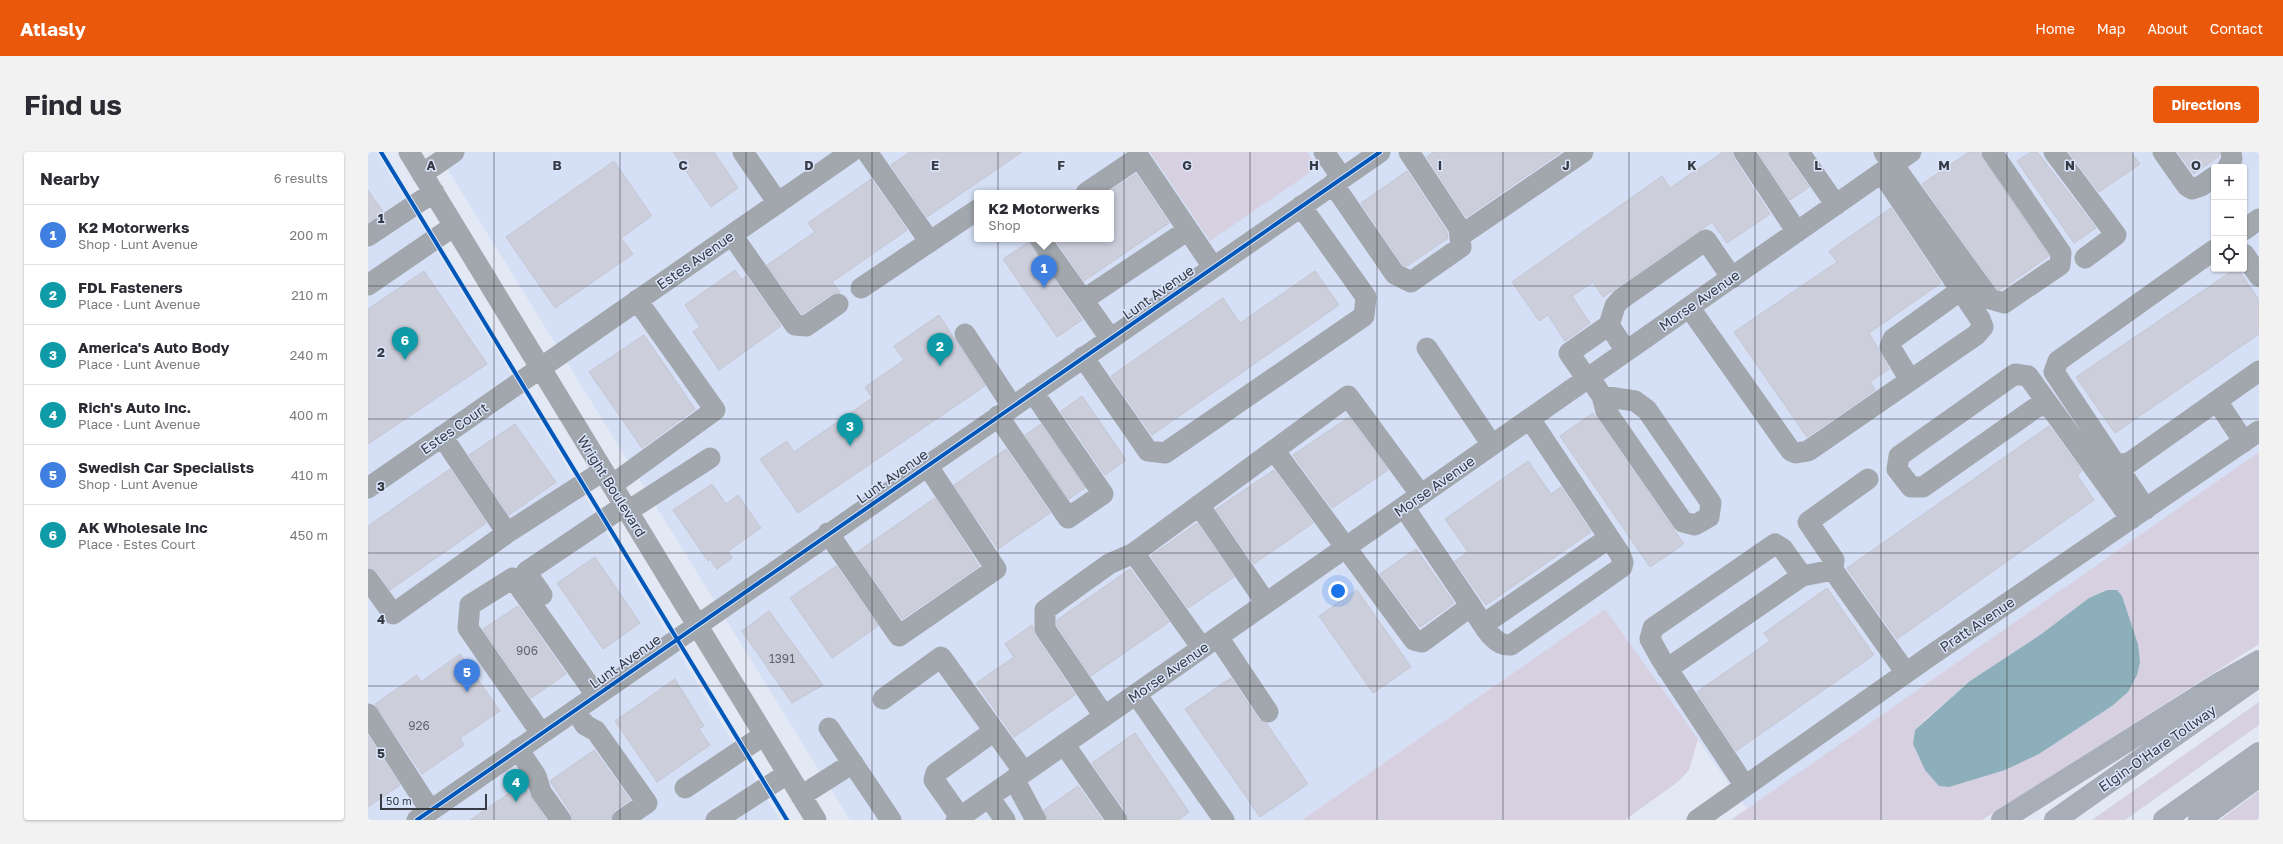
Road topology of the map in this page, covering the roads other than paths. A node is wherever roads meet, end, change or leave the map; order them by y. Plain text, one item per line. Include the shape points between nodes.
1 (409, 152) edge
2 (454, 152) edge
3 (743, 152) edge
4 (851, 152) edge
5 (867, 152) edge
6 (1324, 152) edge
7 (1380, 152) edge
8 (1409, 152) edge
9 (1583, 152) edge
10 (1744, 152) edge
11 (1799, 152) edge
12 (1911, 152) edge
13 (1992, 152) edge
14 (2054, 152) edge
15 (2163, 152) edge
16 (2231, 152) edge
17 (1886, 163) edge
18 (2230, 164) edge
19 (422, 174) junction
20 (2211, 179) edge
21 (1337, 181) junction
22 (1091, 190) edge
23 (434, 192) junction
24 (778, 203) junction
25 (1836, 205) junction
26 (1301, 206) junction
27 (974, 212) edge
28 (2259, 219) edge
29 (454, 226) junction
30 (2247, 228) edge
31 (1188, 230) junction
32 (1797, 232) junction
33 (732, 235) junction
34 (368, 236) edge
35 (1460, 236) junction
36 (930, 242) junction
37 (1042, 242) edge
38 (2211, 252) edge
39 (2085, 258) dead end
40 (2247, 258) edge
41 (1213, 267) junction
42 (2259, 276) edge
43 (1732, 278) junction
44 (368, 285) edge
45 (861, 288) dead end
46 (1961, 290) junction
47 (637, 300) junction
48 (1083, 300) junction
49 (838, 304) dead end
50 (1689, 307) junction
51 (1609, 325) junction
52 (965, 334) dead end
53 (1110, 338) junction
54 (1426, 348) dead end
55 (1626, 352) junction
56 (1083, 357) junction
57 (539, 368) junction
58 (2259, 371) edge
59 (1588, 378) junction
60 (1910, 380) junction
61 (1033, 392) junction
62 (1602, 396) junction
63 (2217, 401) junction
64 (2049, 406) junction
65 (1005, 411) junction
66 (1530, 419) junction
67 (442, 436) junction
68 (2251, 437) edge
69 (1492, 445) junction
70 (1274, 450) junction
71 (710, 458) dead end
72 (2116, 465) junction
73 (927, 466) junction
74 (607, 478) junction
75 (1868, 480) dead end
76 (368, 488) edge
77 (1421, 495) junction
78 (1199, 505) junction
79 (1404, 507) junction
80 (626, 508) junction
81 (2138, 514) junction
82 (507, 533) junction
83 (828, 533) junction
84 (1609, 538) junction
85 (1346, 547) junction
86 (1134, 553) junction
87 (1833, 570) junction
88 (1802, 576) junction
89 (368, 579) edge
90 (1266, 603) junction
91 (1471, 606) junction
92 (697, 624) junction
93 (1484, 624) junction
94 (1210, 643) junction
95 (2259, 660) edge
96 (1667, 669) junction
97 (1906, 673) junction
98 (2259, 676) edge
99 (601, 692) junction
100 (1136, 694) junction
101 (883, 699) dead end
102 (574, 710) junction
103 (1268, 712) dead end
104 (368, 714) edge
105 (1104, 716) junction
106 (829, 728) dead end
107 (994, 731) junction
108 (541, 733) junction
109 (764, 735) junction
110 (1064, 744) junction
111 (514, 752) junction
112 (2259, 753) edge
113 (853, 763) junction
114 (788, 774) junction
115 (1019, 776) junction
116 (2259, 776) edge
117 (1745, 786) junction
118 (685, 788) dead end
119 (801, 796) junction
120 (989, 797) junction
121 (433, 814) edge
122 (958, 818) edge
123 (554, 820) edge
124 (560, 820) edge
125 (622, 820) edge
126 (716, 820) edge
127 (816, 820) edge
128 (891, 820) edge
129 (1005, 820) edge
130 (1036, 820) edge
131 (1117, 820) edge
132 (1224, 820) edge
133 (1697, 820) edge
134 (2002, 820) edge
135 (2055, 820) edge
136 (2164, 820) edge
137 (2199, 820) edge

1 - 19 street, Wright Boulevard
2 - 19 street
3 - 24 street
4 - 24 street, Estes Avenue
5 - 36 street
6 - 21 street
7 - 21 street, Lunt Avenue
8 - 35 street via 1459,228
9 - 35 street
10 - 32 street
11 - 25 street
12 - 17 street, Morse Avenue
13 - 17 street via 2061,253 2060,265 2004,303 1990,299
14 - 39 street via 2116,235
15 - 20 street via 2187,186 2192,189
16 - 18 street
17 - 25 street, Morse Avenue
17 - 46 street
19 - 23 street, Wright Boulevard
21 - 26 street, Lunt Avenue
21 - 35 street via 1395,274 1411,282 1461,247
22 - 31 street via 1139,158
23 - 29 street, Wright Boulevard
23 - 34 street
24 - 33 street, Estes Avenue
25 - 32 street, Morse Avenue
26 - 41 street, Lunt Avenue
26 - 56 street via 1366,297 1364,316 1165,453 1148,451
27 - 36 street
28 - 30 street
29 - 44 street
29 - 57 street, Wright Boulevard
31 - 41 street
31 - 48 street
32 - 43 street, Morse Avenue
33 - 47 street, Estes Avenue
33 - 49 street via 794,325 806,326
36 - 45 street
37 - 48 street
38 - 72 street via 2058,361 2054,372
40 - 42 street
41 - 53 street, Lunt Avenue
43 - 50 street, Morse Avenue
43 - 51 street via 1706,240 1621,299 1615,306
46 - 60 street via 1893,339 1890,347
46 - 60 street via 1983,327 1976,335
47 - 57 street, Estes Avenue
47 - 74 street via 715,410
48 - 53 street
50 - 55 street, Morse Avenue
50 - 60 street via 1791,451 1808,451
51 - 55 street
51 - 59 street via 1569,352
52 - 65 street
53 - 56 street, Lunt Avenue
54 - 69 street
55 - 59 street, Morse Avenue
56 - 61 street, Lunt Avenue
57 - 67 street, Estes Court
57 - 74 street, Wright Boulevard
58 - 63 street
59 - 62 street
59 - 66 street, Morse Avenue
61 - 65 street, Lunt Avenue
61 - 65 street via 1103,494 1068,518
62 - 62 street via 1606,411 1682,522 1695,525 1709,517 1711,503 1647,410 1635,401
63 - 68 street
63 - 72 street via 2129,463
64 - 64 street via 2028,376 2015,374 1899,456 1898,468 1911,487 1923,487 2038,406
64 - 81 street
65 - 73 street, Lunt Avenue
66 - 69 street, Morse Avenue
66 - 84 street
67 - 76 street, Estes Court
67 - 82 street
68 - 81 street, Pratt Avenue
69 - 77 street, Morse Avenue
70 - 77 street via 1348,396
70 - 78 street
70 - 85 street
71 - 80 street
72 - 81 street
73 - 83 street, Lunt Avenue
73 - 83 street via 996,569 899,636
74 - 80 street, Wright Boulevard
74 - 82 street
75 - 87 street via 1808,522 1834,560
77 - 79 street, Morse Avenue
78 - 86 street
78 - 90 street
79 - 85 street, Morse Avenue
79 - 91 street
80 - 92 street, Wright Boulevard
80 - 99 street via 526,572
81 - 97 street, Pratt Avenue
82 - 89 street via 393,614
83 - 92 street, Lunt Avenue
84 - 93 street
84 - 93 street via 1620,554 1622,567 1511,645 1503,646 1496,642
85 - 90 street, Morse Avenue
85 - 91 street via 1416,642 1422,642
86 - 94 street
86 - 105 street via 1109,564 1045,610 1045,629
87 - 88 street
87 - 97 street
88 - 96 street
88 - 96 street via 1782,548 1775,544 1653,628 1650,639
90 - 94 street, Morse Avenue
91 - 93 street
92 - 99 street, Lunt Avenue
92 - 109 street, Wright Boulevard
94 - 100 street, Morse Avenue
94 - 103 street
95 - 134 highway
96 - 117 street
97 - 117 street, Pratt Avenue
98 - 135 highway, Elgin-O'Hare Tollway
99 - 102 street, Lunt Avenue
99 - 108 street via 513,578 470,605 468,628
100 - 105 street, Morse Avenue
100 - 132 street
101 - 107 street via 941,657
102 - 108 street, Lunt Avenue
102 - 125 street via 585,725 596,731 647,803
104 - 121 street
105 - 110 street, Morse Avenue
106 - 113 street
107 - 115 street
107 - 122 street via 936,773 934,780
108 - 111 street, Lunt Avenue
109 - 114 street, Wright Boulevard
109 - 118 street
110 - 115 street, Morse Avenue
110 - 131 street
111 - 121 street, Lunt Avenue
111 - 123 street
111 - 124 street via 536,776 541,792
112 - 136 highway
113 - 119 street
113 - 128 street
114 - 119 street, Wright Boulevard
114 - 126 street
115 - 120 street, Morse Avenue
115 - 130 street
116 - 137 highway
117 - 133 street, Pratt Avenue
119 - 127 street, Wright Boulevard
120 - 122 street, Morse Avenue
120 - 129 street

